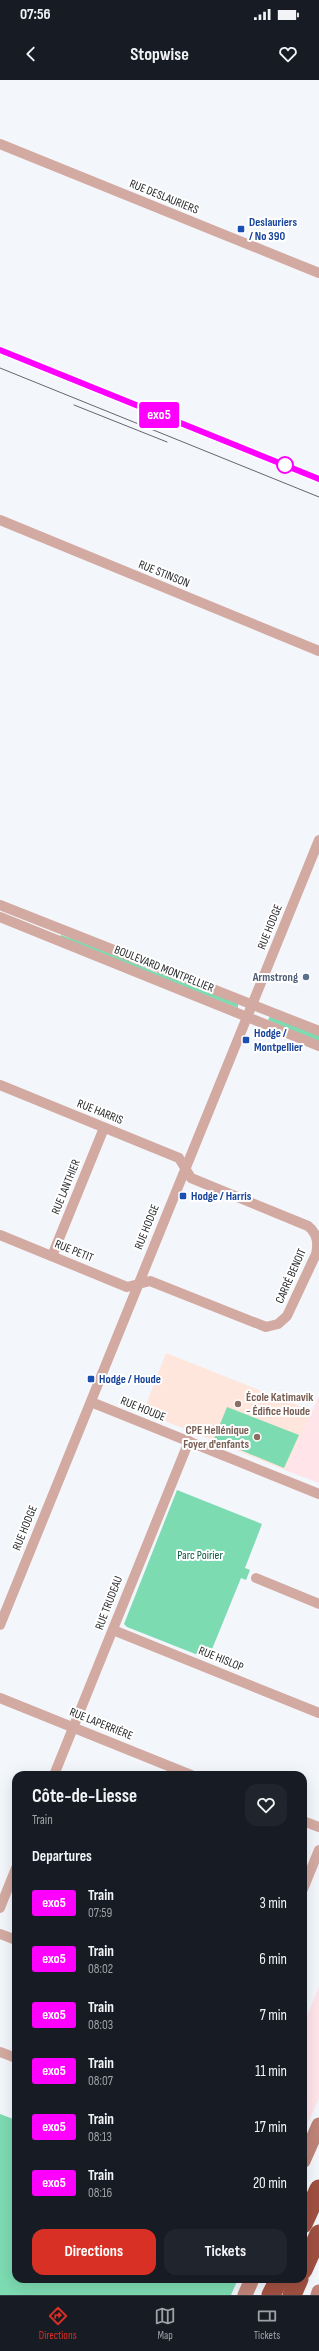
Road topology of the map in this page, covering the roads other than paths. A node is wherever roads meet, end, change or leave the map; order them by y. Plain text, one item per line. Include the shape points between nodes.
1 (0, 144) edge
2 (319, 273) edge
3 (0, 520) edge
4 (319, 651) edge
5 (319, 840) edge
6 (0, 905) edge
7 (0, 917) edge
8 (252, 1004) junction
9 (247, 1016) junction
10 (319, 1030) edge
11 (319, 1046) edge
12 (0, 1086) edge
13 (104, 1128) junction
14 (186, 1168) junction
15 (0, 1235) edge
16 (52, 1256) junction
17 (138, 1284) junction
18 (91, 1402) junction
19 (189, 1441) junction
20 (319, 1494) edge
21 (256, 1578) dead end
22 (319, 1604) edge
23 (0, 1625) edge
24 (113, 1630) junction
25 (0, 1698) edge
26 (319, 1712) edge
27 (73, 1727) junction
28 (56, 1771) edge
29 (181, 1771) edge
30 (307, 1822) edge
31 (319, 1827) edge
32 (319, 1850) edge
33 (12, 1878) edge
34 (307, 1879) edge
35 (0, 1908) edge
36 (0, 1934) edge
37 (12, 1938) edge
38 (0, 2052) edge
39 (12, 2056) edge
40 (319, 2125) edge
41 (307, 2152) edge
42 (315, 2197) edge
43 (307, 2215) edge
44 (319, 2234) edge
45 (307, 2261) edge
46 (250, 2283) edge
47 (276, 2283) edge
48 (297, 2283) edge
49 (245, 2295) edge
50 (271, 2295) edge
51 (292, 2295) edge

1 - 2 street, RUE DESLAURIERS
3 - 4 street, RUE STINSON
5 - 8 street, RUE HODGE
6 - 8 street, BOULEVARD MONTPELLIER
7 - 9 street, BOULEVARD MONTPELLIER
8 - 9 street, RUE HODGE
8 - 10 street, BOULEVARD MONTPELLIER
9 - 11 street, BOULEVARD MONTPELLIER
9 - 14 street, RUE HODGE
12 - 13 street, RUE HARRIS
13 - 14 street, RUE HARRIS via 179,1158
13 - 16 street, RUE LANTHIER
14 - 17 street, RUE HODGE
14 - 17 street, CARRÉ BENOIT via 191,1178 308,1226 317,1238 316,1254 287,1316 279,1324 270,1327 150,1282
15 - 16 street, RUE PETIT
16 - 17 street, RUE PETIT via 127,1287
17 - 18 street, RUE HODGE
18 - 19 street, RUE HOUDE
18 - 23 street, RUE HODGE
19 - 20 street, RUE HOUDE
19 - 24 street, RUE TRUDEAU
21 - 22 street
24 - 26 street, RUE HISLOP
24 - 27 street, RUE TRUDEAU
25 - 27 street, RUE LAPERRIÈRE
27 - 28 street, RUE TRUDEAU
27 - 29 street, RUE LAPERRIÈRE
30 - 31 street
32 - 34 street
33 - 35 street
36 - 37 street
38 - 39 street
40 - 41 main road
42 - 43 highway
44 - 45 highway
46 - 49 main road
47 - 50 highway
48 - 51 highway

